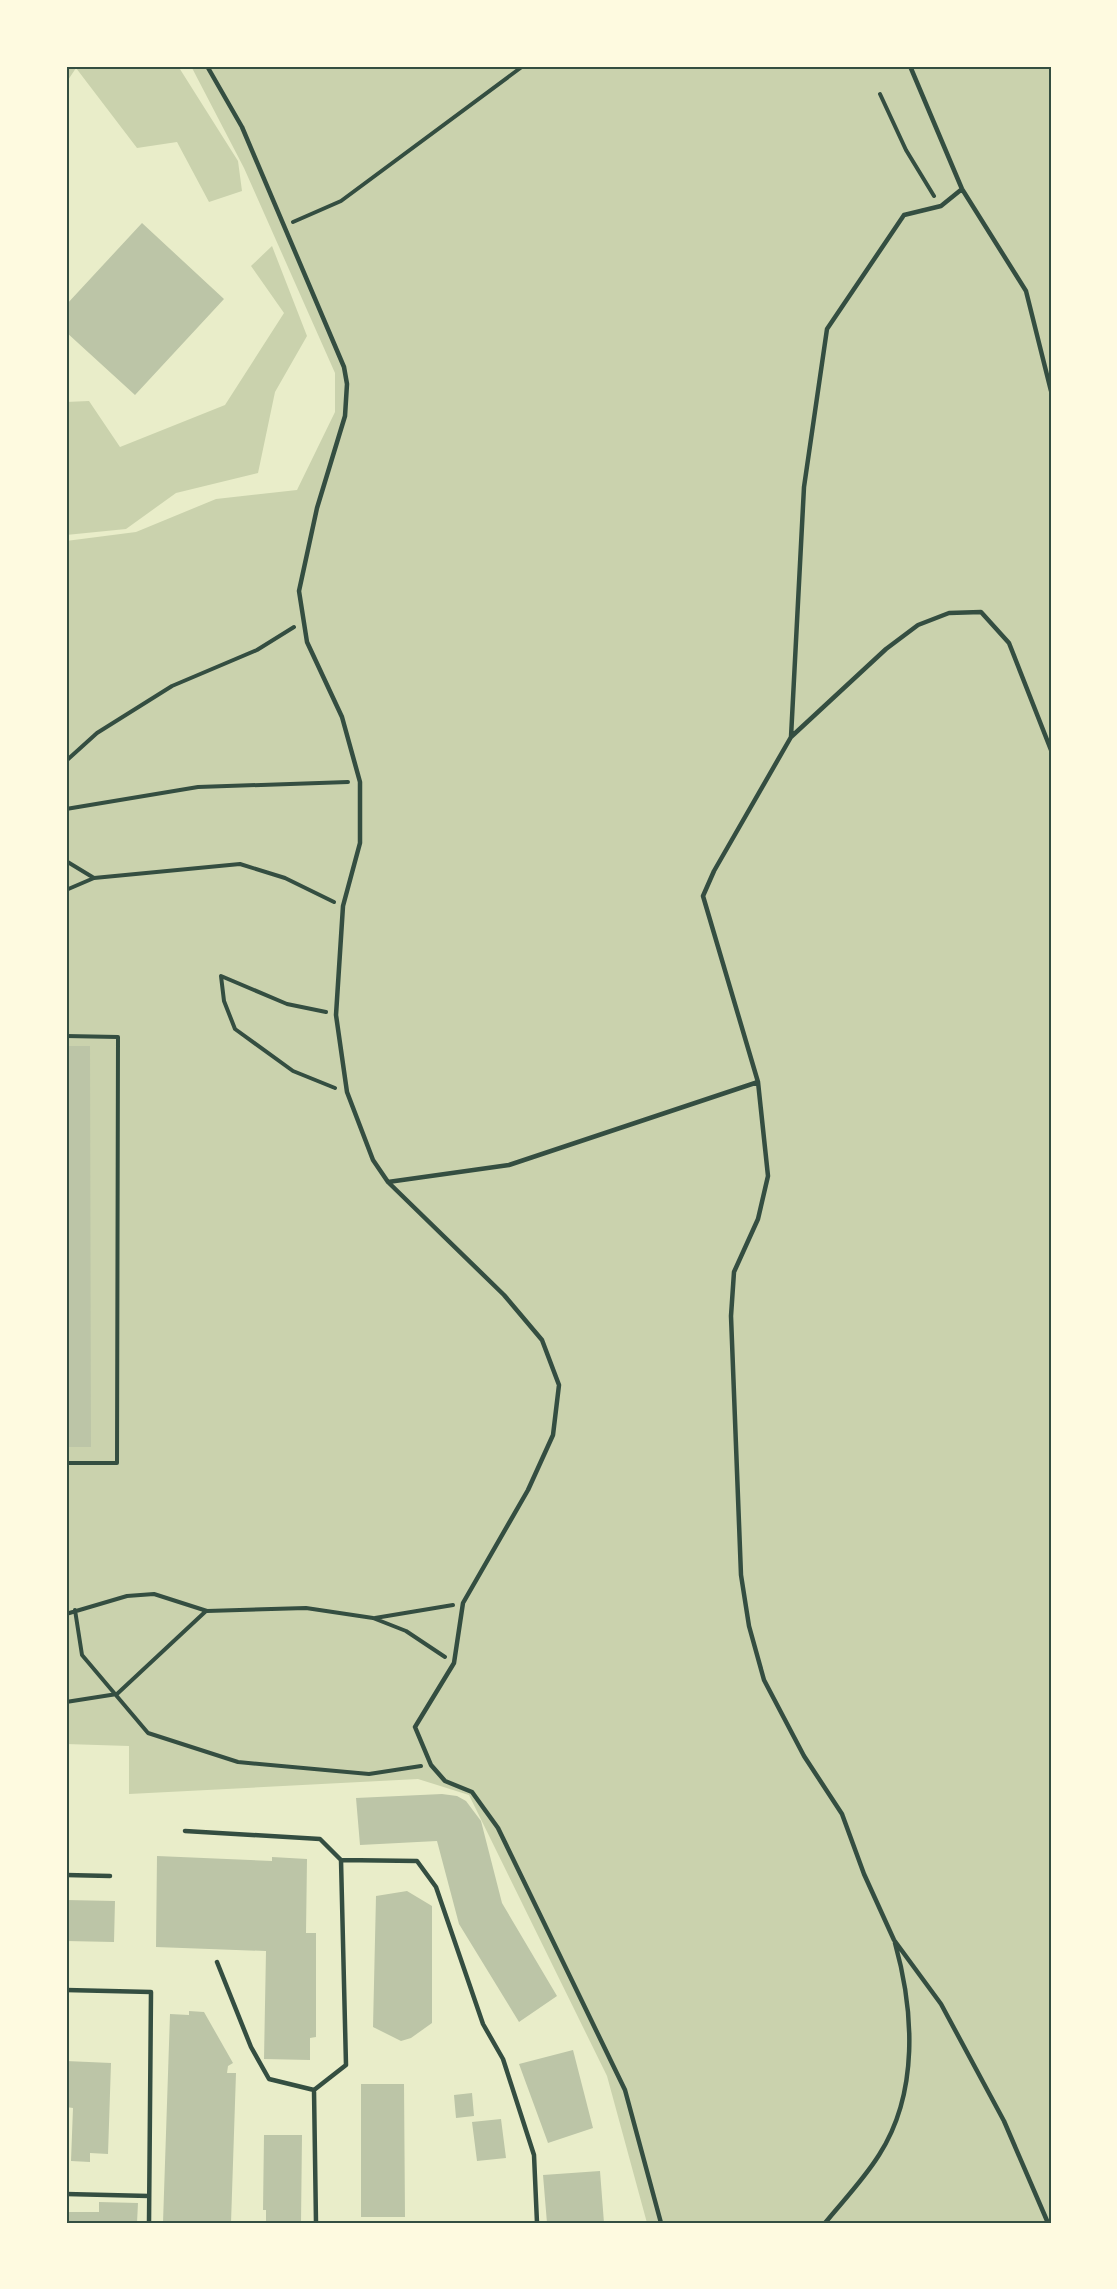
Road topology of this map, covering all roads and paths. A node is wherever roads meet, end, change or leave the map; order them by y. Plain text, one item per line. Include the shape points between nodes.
1 (207, 66) edge
2 (523, 66) edge
3 (910, 66) edge
4 (880, 94) dead end
5 (962, 189) junction
6 (941, 206) junction
7 (284, 226) junction
8 (1051, 391) edge
9 (304, 620) junction
10 (791, 736) junction
11 (1051, 750) edge
12 (66, 761) edge
13 (360, 782) junction
14 (66, 808) edge
15 (66, 861) edge
16 (94, 878) junction
17 (66, 890) edge
18 (343, 906) junction
19 (336, 1015) junction
20 (66, 1036) edge
21 (758, 1082) junction
22 (347, 1092) junction
23 (388, 1182) junction
24 (66, 1464) edge
25 (463, 1604) junction
26 (75, 1610) junction
27 (207, 1611) junction
28 (66, 1614) edge
29 (373, 1618) junction
30 (454, 1663) junction
31 (117, 1694) junction
32 (66, 1702) edge
33 (431, 1765) junction
34 (186, 1831) dead end
35 (341, 1860) junction
36 (66, 1875) edge
37 (110, 1876) dead end
38 (894, 1940) junction
39 (217, 1962) dead end
40 (66, 1990) edge
41 (314, 2090) junction
42 (66, 2194) edge
43 (149, 2196) junction
44 (149, 2223) edge
45 (316, 2223) edge
46 (537, 2223) edge
47 (661, 2223) edge
48 (825, 2223) edge
49 (1048, 2223) edge

1 - 7 lane via 242,127
2 - 7 path via 341,201
3 - 5 lane
4 - 6 path via 906,150
5 - 6 lane
5 - 8 lane via 1026,291
6 - 10 lane via 904,215 827,330 804,487
7 - 9 lane via 344,367 347,384 345,416 317,508 299,591
9 - 12 path via 257,650 172,686 97,733
9 - 13 lane via 307,642 342,717
10 - 11 lane via 918,625 949,613 981,612 1010,643
10 - 21 lane via 703,896
13 - 14 path via 198,787
13 - 18 lane via 360,843
15 - 16 path
16 - 17 path
16 - 18 path via 240,864 285,878
18 - 19 lane
19 - 22 lane
19 - 22 path via 287,1004 221,976 224,1001 235,1029 293,1071
20 - 24 path via 118,1037 117,1463
21 - 23 lane via 509,1165
21 - 38 lane via 768,1176 758,1219 734,1272 731,1317 741,1575 749,1626 764,1680 804,1756 842,1814
22 - 23 lane via 373,1160
23 - 25 lane via 504,1295 542,1340 559,1385 554,1435 528,1490
25 - 29 path
25 - 30 lane
26 - 27 path via 127,1596 154,1594
26 - 28 path
26 - 31 path via 82,1655
27 - 29 path via 306,1608
27 - 31 path
29 - 30 path via 406,1631
30 - 33 lane via 415,1727
31 - 32 path
31 - 33 path via 148,1732 238,1762 369,1774
33 - 47 lane via 445,1781 472,1792 498,1828 625,2090
34 - 35 lane via 320,1839
35 - 41 lane via 346,2065
35 - 46 lane via 417,1861 436,1887 483,2024 503,2059 534,2155
36 - 37 lane
38 - 48 lane via 905,1978 910,2050 901,2112 879,2155
38 - 49 lane via 941,2004 1004,2121
39 - 41 lane via 268,2079
40 - 43 lane via 151,1992
41 - 45 lane
42 - 43 lane
43 - 44 lane

